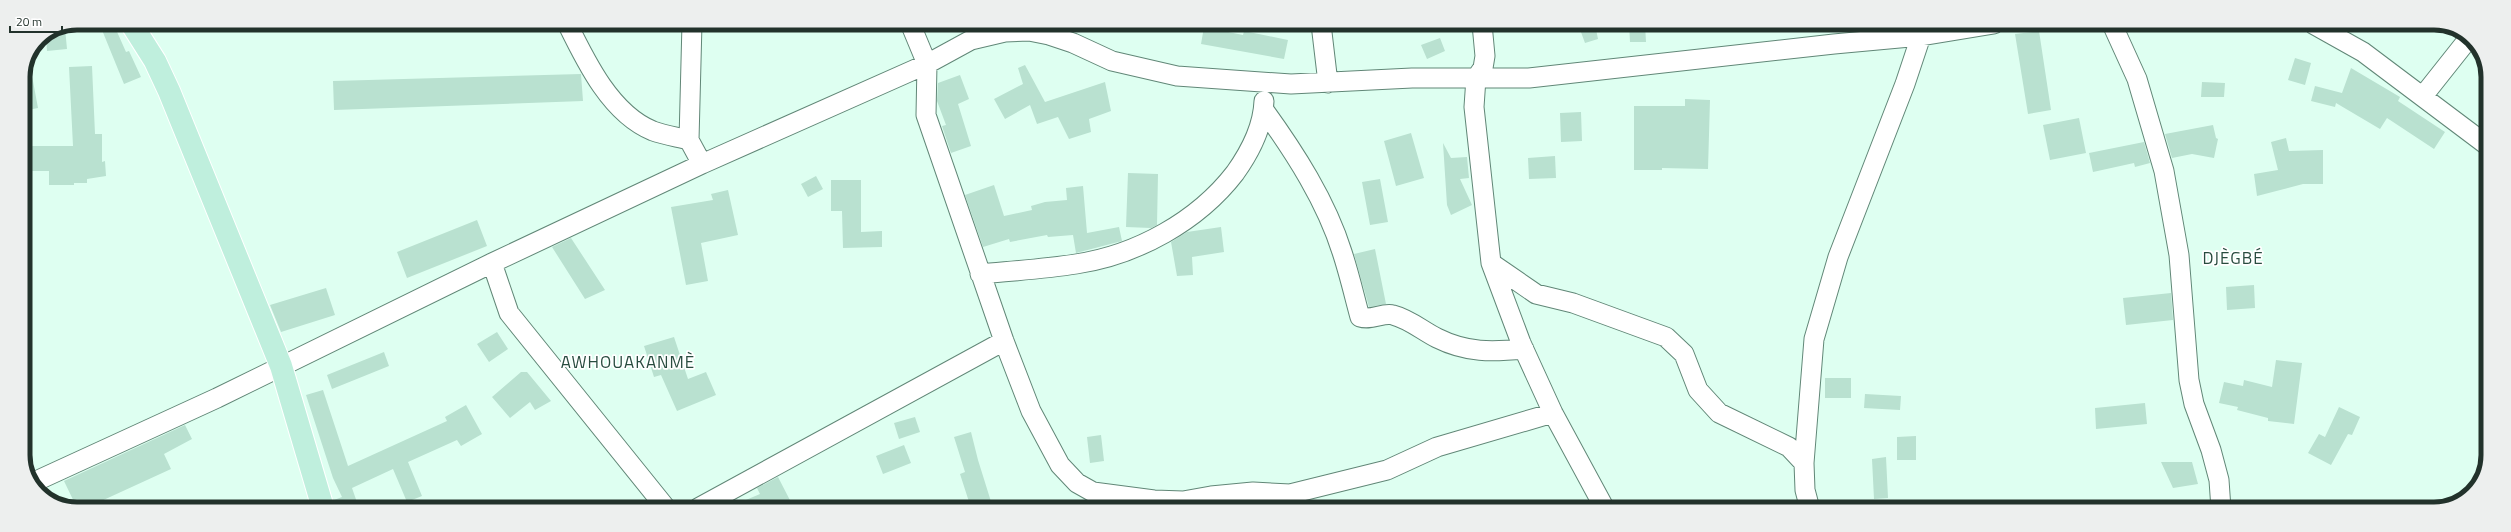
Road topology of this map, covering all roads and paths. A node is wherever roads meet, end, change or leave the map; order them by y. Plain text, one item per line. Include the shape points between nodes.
1 (135, 30) edge
2 (571, 30) edge
3 (692, 30) edge
4 (913, 30) edge
5 (1322, 30) edge
6 (1483, 30) edge
7 (1958, 30) edge
8 (2115, 30) edge
9 (2324, 30) edge
10 (1921, 36) junction
11 (2465, 42) edge
12 (927, 64) junction
13 (1476, 78) junction
14 (1265, 83) junction
15 (1328, 83) junction
16 (2423, 96) junction
17 (1264, 110) junction
18 (689, 140) junction
19 (2481, 141) edge
20 (702, 164) junction
21 (492, 263) junction
22 (1491, 263) junction
23 (980, 274) junction
24 (1004, 341) junction
25 (1524, 349) junction
26 (281, 366) junction
27 (1553, 413) junction
28 (1804, 463) junction
29 (38, 480) edge
30 (321, 502) edge
31 (661, 502) edge
32 (709, 502) edge
33 (1601, 502) edge
34 (1808, 502) edge
35 (2221, 502) edge

1 - 26 main road via 155,61 169,91
2 - 18 street via 599,81 625,114 653,130
3 - 18 street
4 - 12 street
5 - 15 street
6 - 13 street via 1485,56 1483,68
7 - 10 street
8 - 35 street via 2137,79 2164,171 2179,255 2189,380 2194,404 2219,480
9 - 16 street via 2364,52
10 - 13 street via 1558,75
10 - 28 street via 1906,84 1838,257 1814,339
11 - 16 street
12 - 14 street via 971,40 1005,32 1029,31 1073,42 1112,61 1137,68 1177,76
12 - 20 street
12 - 23 street via 926,114
13 - 15 street
13 - 22 street via 1474,107
14 - 15 street
14 - 17 street
16 - 19 street
17 - 23 street via 1256,138 1242,164 1221,191 1196,214 1172,229 1114,255 1078,264
17 - 25 street via 1292,150 1326,214 1342,251 1360,317 1366,319 1392,314 1436,338 1466,350 1499,352
18 - 20 street
20 - 21 street
21 - 26 street
21 - 31 street via 510,313
22 - 25 street
22 - 28 street via 1536,294 1573,303 1666,337 1684,354 1698,390 1719,414 1788,447
23 - 24 street
24 - 27 street via 1031,411 1060,465 1077,483 1093,492 1122,497 1183,501 1254,492 1290,494 1387,470 1437,447
24 - 32 street
25 - 27 street
26 - 29 street
26 - 30 main road
27 - 33 street
28 - 34 street

